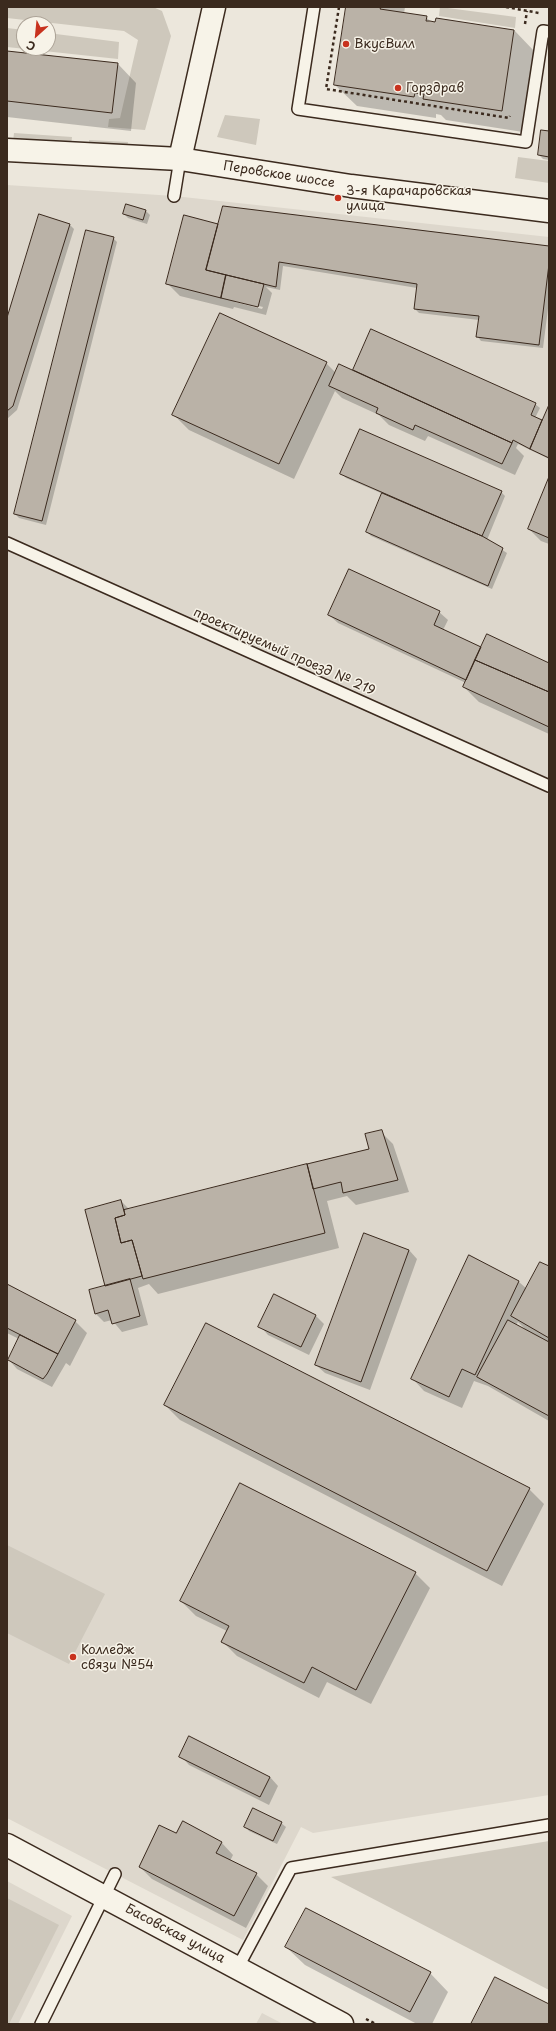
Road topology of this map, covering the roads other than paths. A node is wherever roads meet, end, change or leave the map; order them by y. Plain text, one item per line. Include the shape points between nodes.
1 (214, 7) edge
2 (314, 7) edge
3 (549, 32) edge
4 (7, 150) edge
5 (180, 159) junction
6 (174, 196) dead end
7 (549, 211) edge
8 (7, 543) edge
9 (549, 786) edge
10 (549, 1824) edge
11 (7, 1845) edge
12 (115, 1874) dead end
13 (104, 1897) junction
14 (238, 1967) junction
15 (41, 2024) edge
16 (342, 2024) edge

1 - 5 street
2 - 3 lane via 298,109 526,142 544,31
4 - 5 street, Перовское шоссе
5 - 6 lane
5 - 7 street, Перовское шоссе via 351,186
8 - 9 lane, проектируемый проезд № 219
10 - 14 lane via 287,1866
11 - 13 street, Басовская улица
12 - 13 lane
13 - 14 street, Басовская улица
13 - 15 lane
14 - 16 street, Басовская улица

